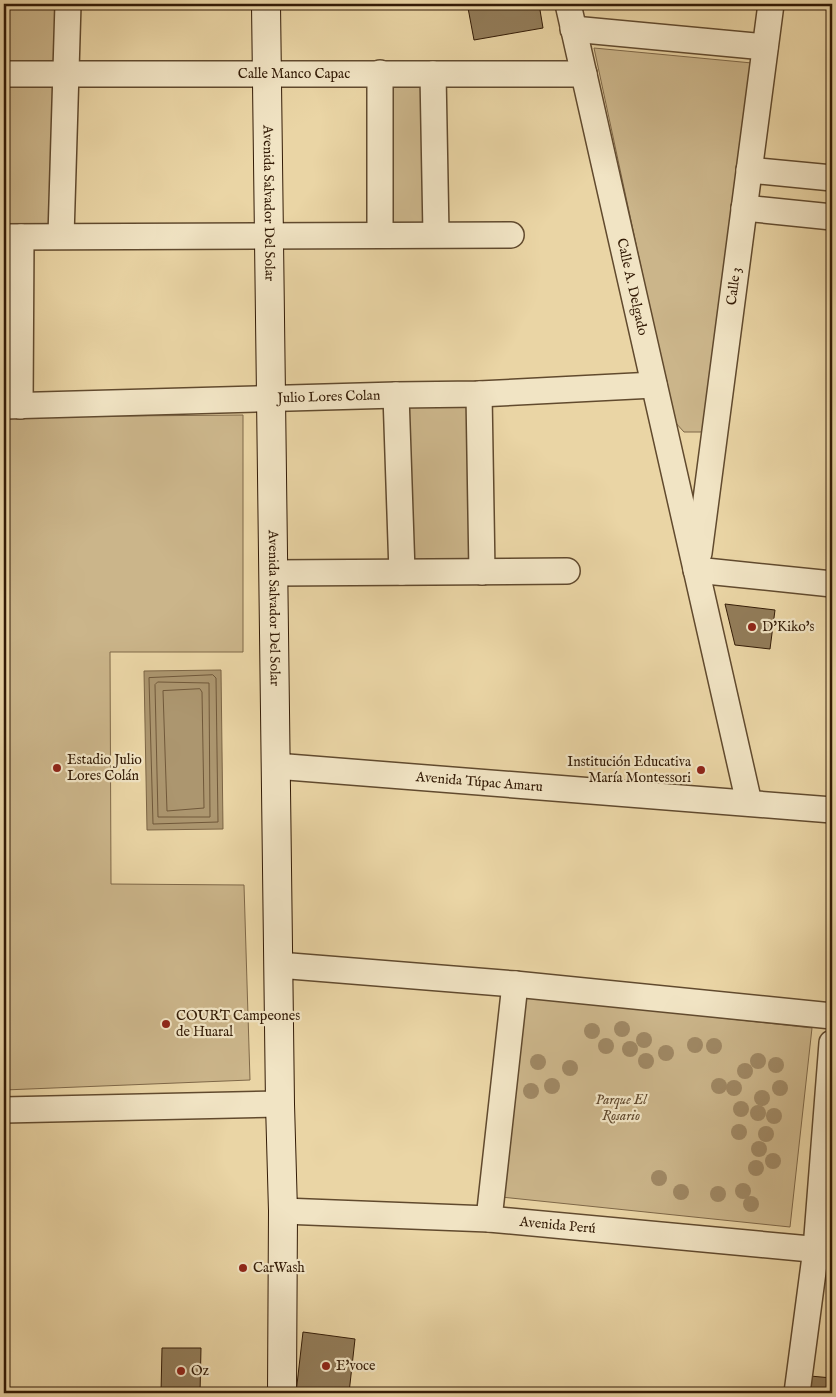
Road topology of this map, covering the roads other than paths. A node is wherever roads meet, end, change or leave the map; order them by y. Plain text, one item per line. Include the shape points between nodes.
1 (68, 4) edge
2 (266, 4) edge
3 (568, 4) edge
4 (771, 4) edge
5 (573, 29) junction
6 (765, 47) junction
7 (67, 73) junction
8 (380, 73) junction
9 (4, 74) edge
10 (433, 74) junction
11 (584, 74) junction
12 (266, 75) junction
13 (749, 170) junction
14 (832, 178) edge
15 (744, 208) junction
16 (832, 217) edge
17 (380, 234) junction
18 (436, 234) junction
19 (511, 235) dead end
20 (60, 236) junction
21 (12, 237) edge
22 (268, 237) junction
23 (654, 385) junction
24 (396, 394) junction
25 (479, 394) junction
26 (271, 399) junction
27 (12, 406) edge
28 (696, 570) junction
29 (567, 571) dead end
30 (402, 572) junction
31 (482, 572) junction
32 (273, 573) junction
33 (832, 584) edge
34 (275, 766) junction
35 (749, 803) junction
36 (832, 810) edge
37 (278, 965) junction
38 (515, 984) junction
39 (832, 1016) edge
40 (832, 1044) edge
41 (280, 1104) junction
42 (4, 1110) edge
43 (283, 1211) junction
44 (489, 1219) junction
45 (824, 1250) edge
46 (282, 1393) edge
47 (797, 1393) edge

1 - 7 street
2 - 12 street, Avenida Salvador Del Solar
3 - 5 street, Calle A. Delgado
4 - 6 street, Calle 3
5 - 6 street
5 - 11 street, Calle A. Delgado
6 - 13 street, Calle 3
7 - 9 street, Calle Manco Capac
7 - 12 street, Calle Manco Capac
7 - 20 street
8 - 10 street, Calle Manco Capac
8 - 12 street, Calle Manco Capac
8 - 17 street
10 - 11 street, Calle Manco Capac
10 - 18 street
11 - 23 street, Calle A. Delgado
12 - 22 street, Avenida Salvador Del Solar
13 - 14 street
13 - 15 street, Calle 3
15 - 16 street
15 - 28 street, Calle 3
17 - 18 street
17 - 22 street
18 - 19 street
20 - 21 street
20 - 22 street
21 - 27 street
22 - 26 street, Avenida Salvador Del Solar
23 - 25 street, Julio Lores Colan
23 - 28 street, Calle A. Delgado
24 - 25 street, Julio Lores Colan
24 - 26 street, Julio Lores Colan
24 - 30 street
25 - 31 street
26 - 27 street, Julio Lores Colan
26 - 32 street, Avenida Salvador Del Solar
28 - 33 street
28 - 35 street, Calle A. Delgado
29 - 31 street
30 - 31 street
30 - 32 street
32 - 34 street, Avenida Salvador Del Solar
34 - 35 street, Avenida Túpac Amaru
34 - 37 street, Avenida Salvador Del Solar
35 - 36 street, Avenida Túpac Amaru
37 - 38 street
37 - 41 street, Avenida Salvador Del Solar
38 - 39 street
38 - 44 street
40 - 45 street
41 - 42 street
41 - 43 street, Avenida Salvador Del Solar
43 - 44 street, Avenida Perú
43 - 46 street, Avenida Salvador Del Solar
44 - 45 street, Avenida Perú
45 - 47 street

